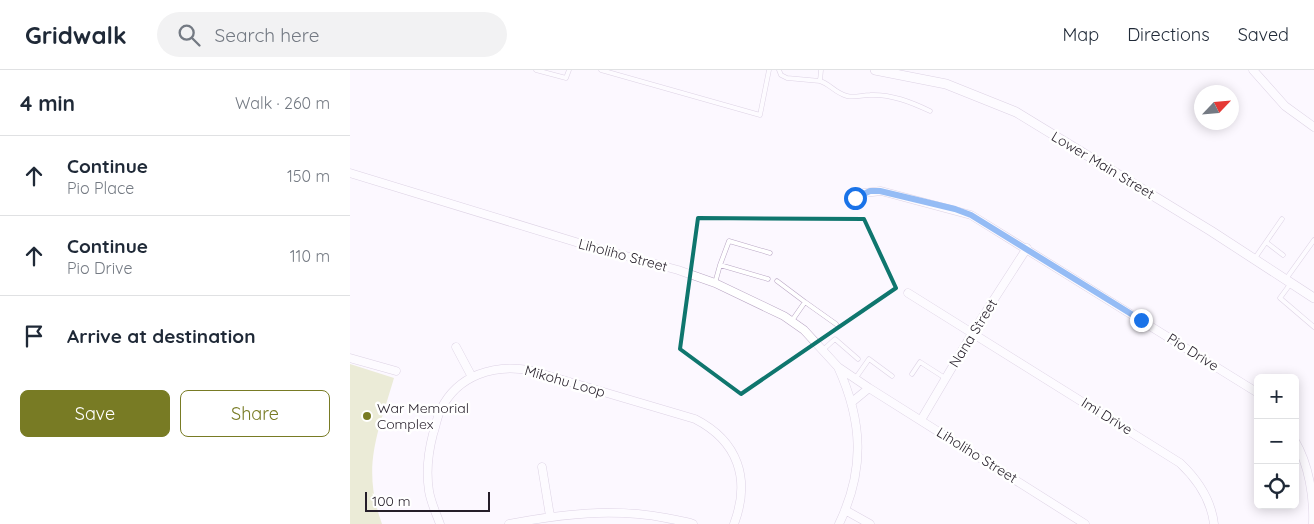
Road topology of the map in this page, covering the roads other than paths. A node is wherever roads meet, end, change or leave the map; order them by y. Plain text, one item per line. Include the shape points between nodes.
1 (536, 70) edge
2 (569, 70) edge
3 (601, 70) edge
4 (769, 70) edge
5 (779, 70) edge
6 (821, 70) edge
7 (875, 70) edge
8 (1253, 70) edge
9 (820, 81) junction
10 (930, 111) dead end
11 (1314, 127) edge
12 (350, 173) edge
13 (855, 198) dead end
14 (1282, 219) dead end
15 (1314, 240) edge
16 (1266, 242) junction
17 (1026, 248) junction
18 (770, 253) dead end
19 (1283, 255) dead end
20 (1255, 258) junction
21 (720, 265) junction
22 (768, 279) dead end
23 (777, 280) dead end
24 (1289, 281) junction
25 (715, 283) junction
26 (908, 292) dead end
27 (1314, 298) edge
28 (805, 302) junction
29 (791, 322) junction
30 (836, 324) dead end
31 (1314, 327) edge
32 (973, 332) junction
33 (456, 347) dead end
34 (824, 350) junction
35 (350, 358) edge
36 (858, 359) dead end
37 (838, 367) junction
38 (396, 370) dead end
39 (912, 374) dead end
40 (892, 376) dead end
41 (472, 377) junction
42 (945, 378) junction
43 (855, 379) junction
44 (869, 388) junction
45 (1254, 390) edge
46 (852, 402) junction
47 (920, 420) junction
48 (1299, 450) edge
49 (542, 467) dead end
50 (845, 510) junction
51 (550, 516) junction
52 (440, 524) edge
53 (509, 524) edge
54 (693, 524) edge
55 (734, 524) edge
56 (839, 524) edge
57 (870, 524) edge
58 (1085, 524) edge
59 (1214, 524) edge
60 (1313, 524) edge

1 - 2 lane via 566,78
3 - 4 lane via 760,115
5 - 9 lane via 787,78
6 - 9 lane
7 - 20 street, Lower Main Street via 946,84 1016,112
8 - 11 street via 1285,106
9 - 10 lane via 833,91 848,96 870,95 906,100
12 - 25 street, Liholiho Street
13 - 17 street, Pio Drive via 870,191 880,191 955,209 987,223
14 - 16 lane
15 - 24 lane
16 - 19 lane
16 - 20 lane
17 - 32 street, Nana Street
17 - 45 street, Pio Drive
18 - 21 lane via 729,241
20 - 24 street, Lower Main Street
21 - 22 lane
21 - 25 lane
23 - 28 lane
24 - 27 street, Lower Main Street
24 - 31 lane via 1280,298
25 - 29 street, Liholiho Street
26 - 32 street, Imi Drive
28 - 29 lane
28 - 30 lane
29 - 34 street, Liholiho Street
32 - 42 street, Nana Street
32 - 59 street, Imi Drive via 1180,464 1201,487
33 - 41 street
34 - 36 lane via 835,339
34 - 37 street, Liholiho Street
35 - 38 street
37 - 43 street, Liholiho Street
37 - 46 street
39 - 42 lane via 920,362
40 - 43 lane via 869,358
41 - 52 street, Mikohu Loop via 444,404 430,446 429,492
41 - 55 street, Mikohu Loop via 490,370 516,368 706,424 725,441 741,474 742,498
42 - 47 street, Nana Street
43 - 44 street, Liholiho Street
44 - 46 street
44 - 47 street, Liholiho Street
46 - 50 street via 856,416 857,468
47 - 58 street, Liholiho Street
48 - 60 street via 1312,490
49 - 51 street
50 - 56 street
50 - 57 street
51 - 53 street
51 - 54 street via 606,512 648,514

